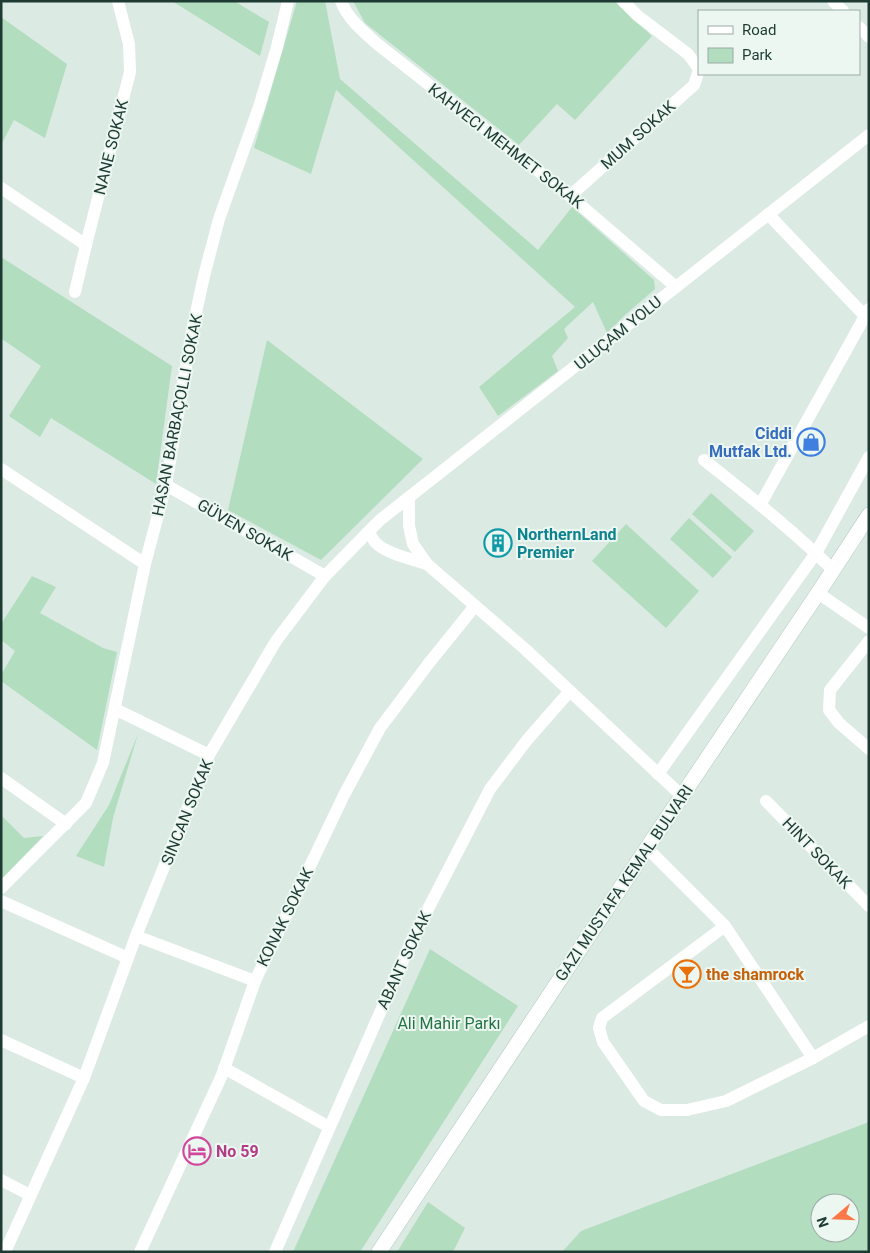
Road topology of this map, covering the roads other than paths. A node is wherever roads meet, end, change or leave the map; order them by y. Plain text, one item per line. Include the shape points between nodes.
1 (118, 1) edge
2 (288, 1) edge
3 (341, 1) edge
4 (623, 1) edge
5 (833, 1) edge
6 (842, 10) edge
7 (860, 28) edge
8 (869, 37) edge
9 (698, 68) edge
10 (698, 72) edge
11 (869, 135) edge
12 (1, 188) edge
13 (570, 196) junction
14 (768, 214) junction
15 (86, 245) junction
16 (676, 287) junction
17 (75, 292) dead end
18 (867, 312) edge
19 (869, 457) edge
20 (704, 460) dead end
21 (1, 469) edge
22 (166, 485) junction
23 (409, 498) junction
24 (760, 505) junction
25 (869, 515) edge
26 (368, 532) junction
27 (816, 553) junction
28 (145, 564) junction
29 (427, 564) junction
30 (833, 570) junction
31 (325, 576) junction
32 (818, 593) junction
33 (474, 606) junction
34 (869, 628) edge
35 (869, 641) edge
36 (570, 691) junction
37 (115, 709) junction
38 (869, 749) edge
39 (209, 755) junction
40 (658, 774) junction
41 (1, 778) edge
42 (682, 796) junction
43 (766, 800) dead end
44 (66, 824) junction
45 (647, 848) junction
46 (1, 888) edge
47 (1, 901) edge
48 (869, 906) edge
49 (724, 926) junction
50 (136, 936) junction
51 (128, 958) junction
52 (255, 981) junction
53 (869, 1026) edge
54 (1, 1040) edge
55 (813, 1058) junction
56 (224, 1068) junction
57 (84, 1078) junction
58 (329, 1127) junction
59 (1, 1180) edge
60 (30, 1195) junction
61 (5, 1252) edge
62 (140, 1252) edge
63 (275, 1252) edge
64 (379, 1252) edge

1 - 15 street, NANE SOKAK via 129,44 130,72
2 - 22 street, HASAN BARBAÇOLLI SOKAK via 259,107 219,220 204,276
3 - 13 street, KAHVECI MEHMET SOKAK via 358,26 376,43
4 - 9 street, MUM SOKAK via 688,54
5 - 6 street
7 - 8 street
10 - 13 street, MUM SOKAK via 694,85
11 - 14 street, ULUÇAM YOLU
12 - 15 street
13 - 16 street, KAHVECI MEHMET SOKAK
14 - 16 street, ULUÇAM YOLU
14 - 18 street
15 - 17 street, NANE SOKAK
16 - 23 street, ULUÇAM YOLU
18 - 24 street
19 - 27 street
20 - 24 street
21 - 28 street
22 - 28 street, HASAN BARBAÇOLLI SOKAK
22 - 31 street, GÜVEN SOKAK
23 - 26 street, ULUÇAM YOLU
23 - 29 street via 413,544
24 - 27 street
25 - 30 main road
26 - 29 street via 383,548
26 - 31 street, SINCAN SOKAK
27 - 30 street
27 - 40 street
28 - 37 street, HASAN BARBAÇOLLI SOKAK
29 - 33 street
30 - 32 main road
31 - 39 street, SINCAN SOKAK via 276,641
32 - 34 street
32 - 42 main road
33 - 36 street
33 - 52 street, KONAK SOKAK via 380,728 344,794
35 - 38 street via 830,690 829,710
36 - 40 street
36 - 58 street, ABANT SOKAK via 490,789 411,942
37 - 39 street
37 - 44 street, HASAN BARBAÇOLLI SOKAK via 103,763 86,802
39 - 50 street, SINCAN SOKAK
40 - 42 street
41 - 44 street
42 - 45 main road
43 - 48 street, HINT SOKAK
44 - 46 street, HASAN BARBAÇOLLI SOKAK
45 - 49 street
45 - 64 main road
47 - 51 street
49 - 55 street
49 - 55 street via 602,1018 599,1028 603,1042 644,1101 661,1110 688,1110 726,1101
50 - 51 street, SINCAN SOKAK
50 - 52 street
51 - 57 street, SINCAN SOKAK
52 - 56 street, KONAK SOKAK
53 - 55 street
54 - 57 street
56 - 58 street
56 - 62 street, KONAK SOKAK
57 - 60 street, SINCAN SOKAK
58 - 63 street, ABANT SOKAK
59 - 60 street
60 - 61 street, SINCAN SOKAK

